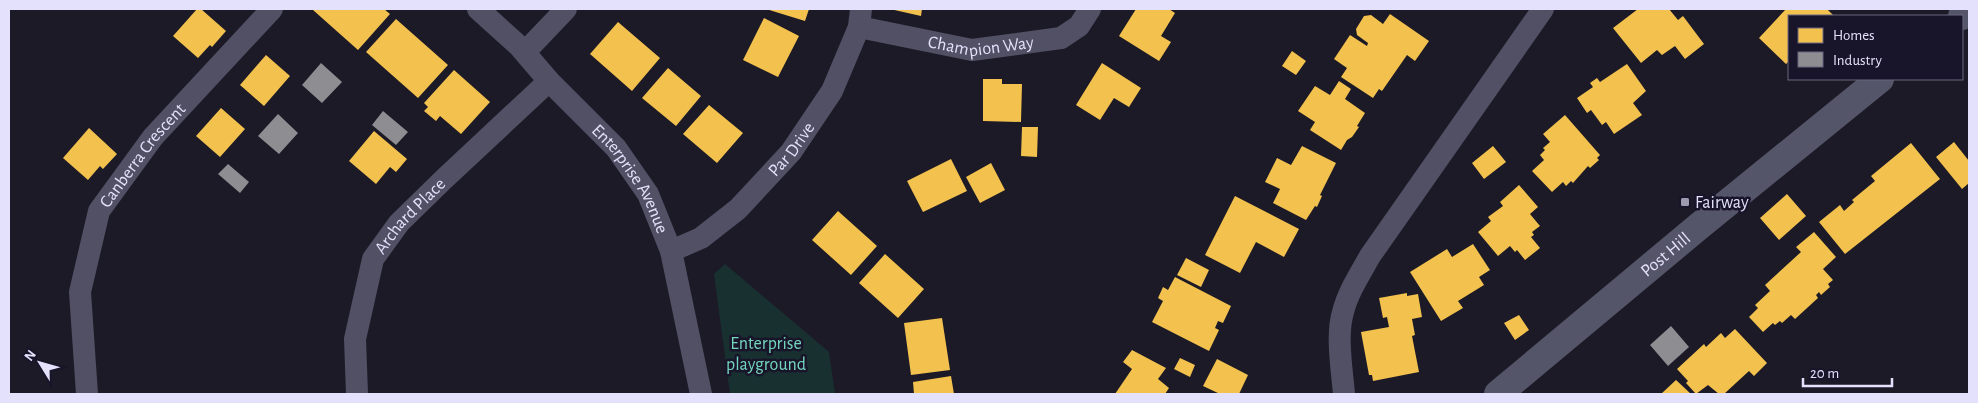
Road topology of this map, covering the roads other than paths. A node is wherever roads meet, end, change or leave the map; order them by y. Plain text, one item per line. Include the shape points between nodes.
1 (272, 9) edge
2 (478, 9) edge
3 (566, 9) edge
4 (1090, 9) edge
5 (1543, 9) edge
6 (860, 18) edge
7 (525, 52) junction
8 (1879, 80) edge
9 (550, 81) junction
10 (671, 251) junction
11 (87, 394) edge
12 (357, 394) edge
13 (701, 394) edge
14 (1344, 394) edge
15 (1498, 394) edge

1 - 11 street, Canberra Crescent via 153,137 99,211 80,292
2 - 7 street, Enterprise Avenue
3 - 7 street
4 - 6 street, Champion Way via 1079,26 1061,38 972,50
5 - 14 street via 1370,256 1348,295 1342,314
6 - 10 street, Par Drive via 832,92 791,152 738,209 701,238
7 - 9 street, Enterprise Avenue
8 - 15 street, Post Hill
9 - 10 street, Enterprise Avenue via 616,148 648,194
9 - 12 street, Archard Place via 399,224 373,259 356,338
10 - 13 street, Enterprise Avenue

